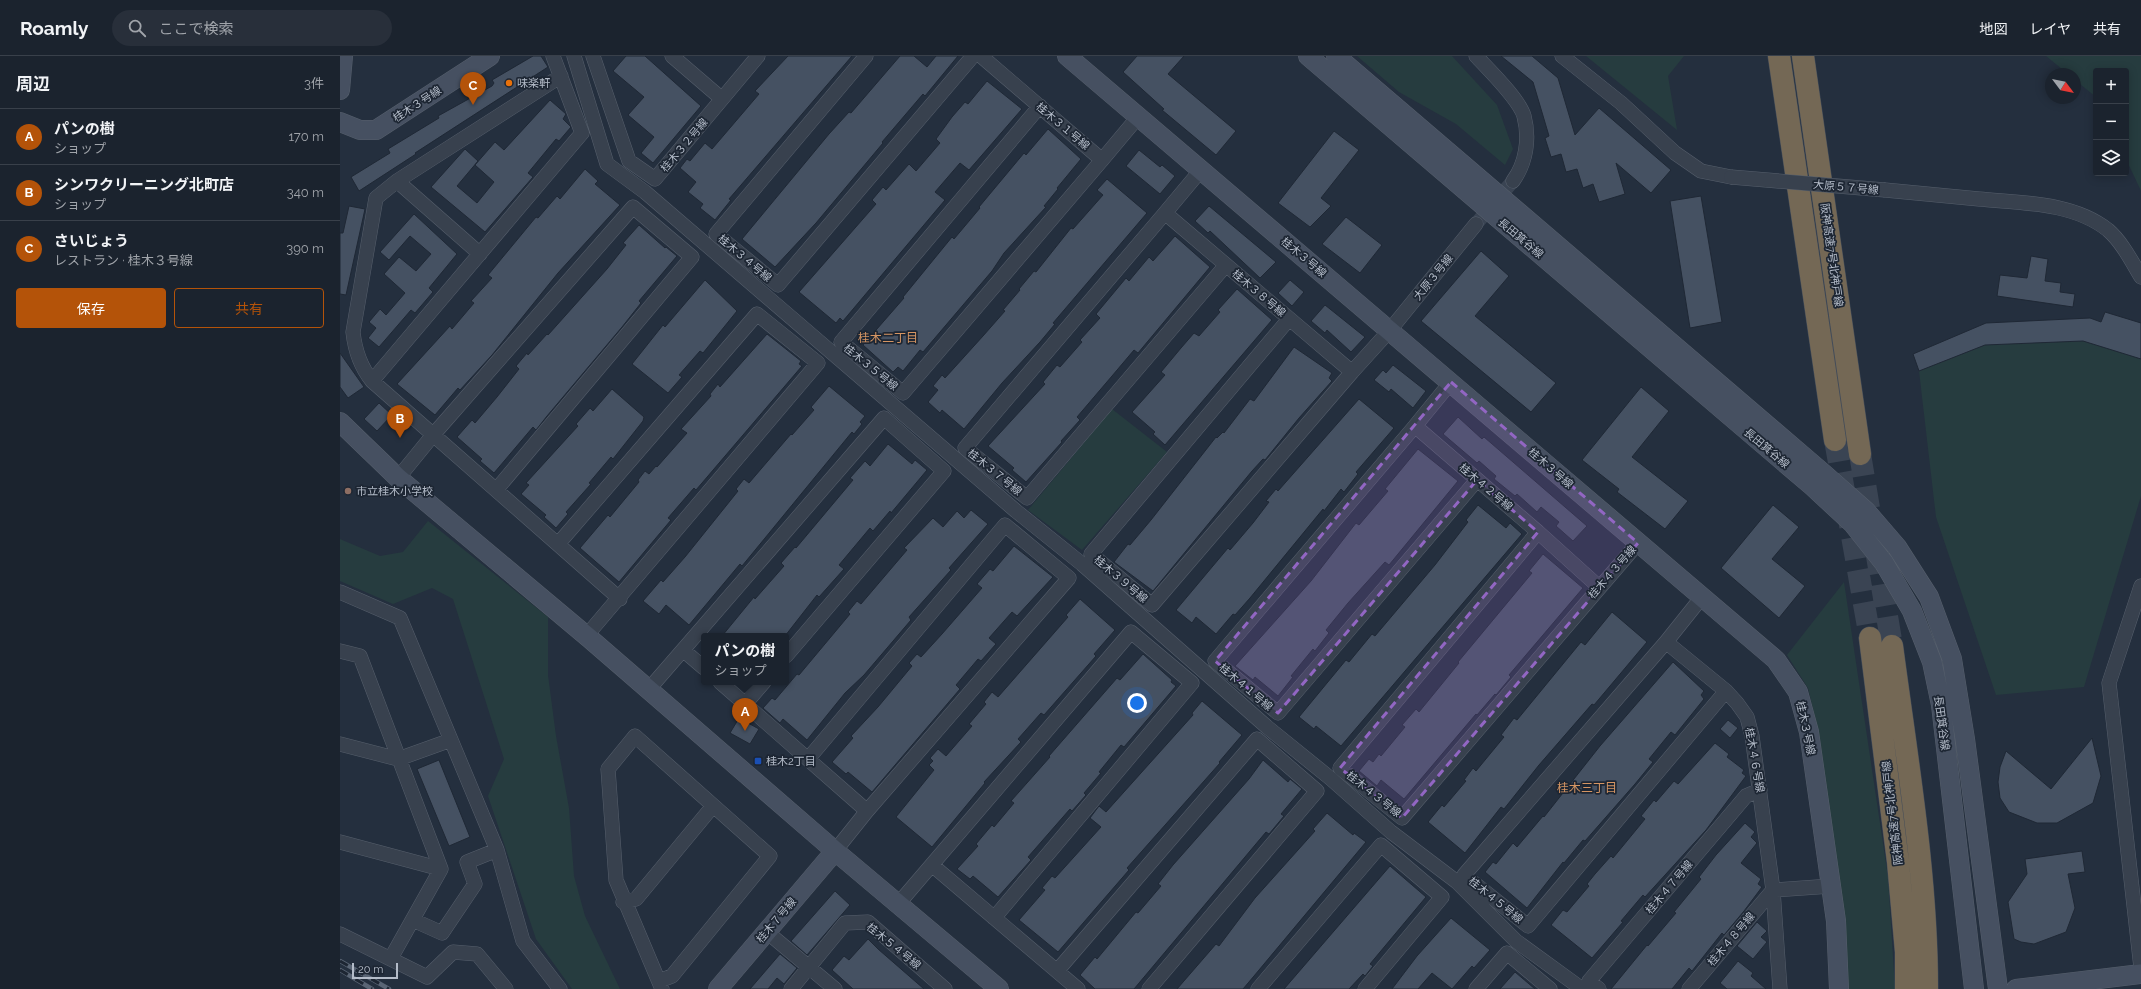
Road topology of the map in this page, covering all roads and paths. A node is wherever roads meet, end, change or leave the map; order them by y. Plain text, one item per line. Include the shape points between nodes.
1 (342, 56) edge
2 (490, 56) edge
3 (553, 56) edge
4 (574, 56) edge
5 (593, 56) edge
6 (672, 56) edge
7 (758, 56) edge
8 (866, 56) edge
9 (973, 56) edge
10 (981, 56) edge
11 (1066, 56) edge
12 (1308, 56) edge
13 (1336, 56) edge
14 (1476, 56) edge
15 (1562, 56) edge
16 (1779, 56) edge
17 (1803, 56) edge
18 (561, 76) junction
19 (340, 90) edge
20 (722, 99) junction
21 (1040, 106) junction
22 (1138, 117) junction
23 (340, 122) edge
24 (1102, 160) junction
25 (1201, 170) junction
26 (397, 181) junction
27 (1513, 181) tunnel mouth
28 (1165, 213) junction
29 (1476, 224) tunnel mouth
30 (480, 254) junction
31 (1226, 265) junction
32 (2141, 277) edge
33 (1289, 319) junction
34 (1390, 330) junction
35 (1352, 372) junction
36 (372, 381) junction
37 (1451, 382) junction
38 (340, 422) edge
39 (1415, 426) junction
40 (433, 435) junction
41 (1835, 440) tunnel mouth
42 (1860, 454) tunnel mouth
43 (398, 478) junction
44 (1477, 480) junction
45 (496, 490) junction
46 (1538, 532) junction
47 (1638, 543) junction
48 (558, 544) junction
49 (2141, 586) edge
50 (1599, 587) junction
51 (340, 592) edge
52 (1702, 597) junction
53 (620, 599) junction
54 (587, 636) junction
55 (1870, 638) tunnel mouth
56 (1666, 642) junction
57 (1892, 646) tunnel mouth
58 (683, 650) junction
59 (340, 651) edge
60 (789, 652) edge
61 (701, 665) edge
62 (723, 685) edge
63 (761, 685) edge
64 (649, 689) junction
65 (1726, 691) junction
66 (745, 704) junction
67 (451, 740) junction
68 (340, 744) edge
69 (398, 759) junction
70 (808, 759) junction
71 (1760, 790) junction
72 (713, 806) junction
73 (867, 811) junction
74 (340, 842) edge
75 (497, 850) junction
76 (835, 851) junction
77 (932, 865) junction
78 (442, 869) junction
79 (1831, 886) junction
80 (1774, 890) junction
81 (623, 902) junction
82 (899, 903) junction
83 (994, 918) junction
84 (413, 920) junction
85 (767, 932) junction
86 (340, 934) edge
87 (391, 958) junction
88 (810, 967) junction
89 (2141, 968) edge
90 (1057, 971) junction
91 (2141, 974) edge
92 (661, 985) edge
93 (506, 989) edge
94 (560, 989) edge
95 (718, 989) edge
96 (791, 989) edge
97 (835, 989) edge
98 (945, 989) edge
99 (999, 989) edge
100 (1078, 989) edge
101 (1149, 989) edge
102 (1258, 989) edge
103 (1364, 989) edge
104 (1476, 989) edge
105 (1550, 989) edge
106 (1582, 989) edge
107 (1599, 989) edge
108 (1689, 989) edge
109 (1780, 989) edge
110 (1839, 989) edge
111 (1906, 989) edge
112 (1927, 989) edge
113 (1974, 989) edge
114 (1998, 989) edge
115 (2016, 989) edge

1 - 19 street
2 - 23 street, 桂木３号線 via 376,130 360,130
3 - 18 street
4 - 106 street via 607,164 645,192 1016,511 1082,564 1261,722 1391,832 1457,882 1516,941
5 - 20 street, 桂木３２号線 via 629,161 655,179
6 - 20 street
7 - 20 street, 桂木３２号線
8 - 9 street, 桂木３４号線 via 716,234 778,285
10 - 21 street, 桂木３１号線
11 - 22 street, 桂木３号線
12 - 113 street, 長田箕谷線 via 1812,486 1853,524 1884,563 1912,611 1932,662 1942,713
13 - 114 street, 長田箕谷線 via 1829,478 1866,511 1897,547 1929,597 1952,659
14 - 27 street via 1508,92 1524,115 1527,146 1521,170
15 - 32 street, 大原５７号線, bridge via 1621,103 1675,153 1701,171 1731,177 2066,209 2108,230 2127,253
16 - 41 highway, 阪神高速7号北神戸線
17 - 42 highway, 阪神高速7号北神戸線
18 - 26 street
18 - 30 street via 582,133
21 - 24 street, 桂木３１号線
21 - 24 street, 桂木３５号線 via 841,342 903,392
22 - 24 street
22 - 25 street, 桂木３号線
25 - 28 street
25 - 34 street, 桂木３号線
26 - 30 street
26 - 36 street via 376,198 353,332 355,351 363,370
28 - 31 street, 桂木３８号線
28 - 31 street, 桂木３７号線 via 965,448 1027,498
29 - 34 street, 大原３号線
30 - 36 street
31 - 33 street, 桂木３８号線
33 - 35 street, 桂木３８号線
33 - 35 street, 桂木３９号線 via 1091,554 1152,605
34 - 35 street
34 - 37 street, 桂木３号線
36 - 40 street
37 - 39 street
37 - 47 street, 桂木３号線
38 - 43 street
39 - 44 street, 桂木４２号線
39 - 44 street, 桂木４１号線 via 1215,661 1278,713
40 - 43 street
40 - 45 street
40 - 45 street via 633,207 692,257
43 - 54 street
44 - 46 street, 桂木４２号線
45 - 48 street
46 - 50 street, 桂木４２号線
46 - 50 street, 桂木４３号線 via 1340,768 1402,818
47 - 50 street, 桂木４３号線
47 - 52 street, 桂木３号線
48 - 53 street
48 - 53 street via 757,314 818,363
49 - 89 street via 2109,683
51 - 67 street via 400,618
52 - 56 street
52 - 79 street, 桂木３号線 via 1776,660 1798,692 1809,732
53 - 54 street
54 - 64 street
55 - 111 highway, 阪神高速7号北神戸線 via 1898,862 1906,952
56 - 65 street, 桂木４６号線
56 - 65 street, 桂木４５号線 via 1464,875 1528,926
57 - 112 highway, 阪神高速7号北神戸線 via 1920,860 1927,949
58 - 60 street via 884,418 944,471
58 - 61 street
58 - 64 street
59 - 69 street via 360,656
62 - 66 street
63 - 66 street
64 - 76 street
65 - 71 street, 桂木４６号線 via 1747,717
66 - 70 street
67 - 69 street
67 - 75 street
68 - 69 street
69 - 78 street
70 - 73 street
70 - 73 street via 1005,525 1069,578
71 - 80 street, 桂木４６号線
71 - 107 street, 桂木４７号線 via 1746,796 1589,981
72 - 81 street via 636,900
72 - 81 street via 635,736 608,770 616,880
72 - 92 street via 770,856 672,976
73 - 76 street
74 - 78 street
75 - 84 street via 467,862 475,884 442,933
75 - 94 street via 523,941
76 - 82 street
76 - 85 street, 桂木７号線
77 - 82 street
77 - 83 street
77 - 83 street via 1131,632 1192,683
78 - 84 street
79 - 80 street
79 - 110 street, 桂木３号線 via 1836,921
80 - 108 street, 桂木４８号線
80 - 109 street
81 - 92 street
82 - 99 street
83 - 90 street
84 - 87 street
85 - 88 street
85 - 95 street, 桂木７号線
86 - 87 street
87 - 93 street via 427,977 453,952 477,954
88 - 96 street, 桂木５４号線
88 - 97 street
88 - 98 street, 桂木５４号線 via 846,923 868,922
90 - 100 street
90 - 101 street via 1257,739 1317,791
91 - 115 street
102 - 103 street via 1382,845 1442,897
104 - 105 street via 1508,953

